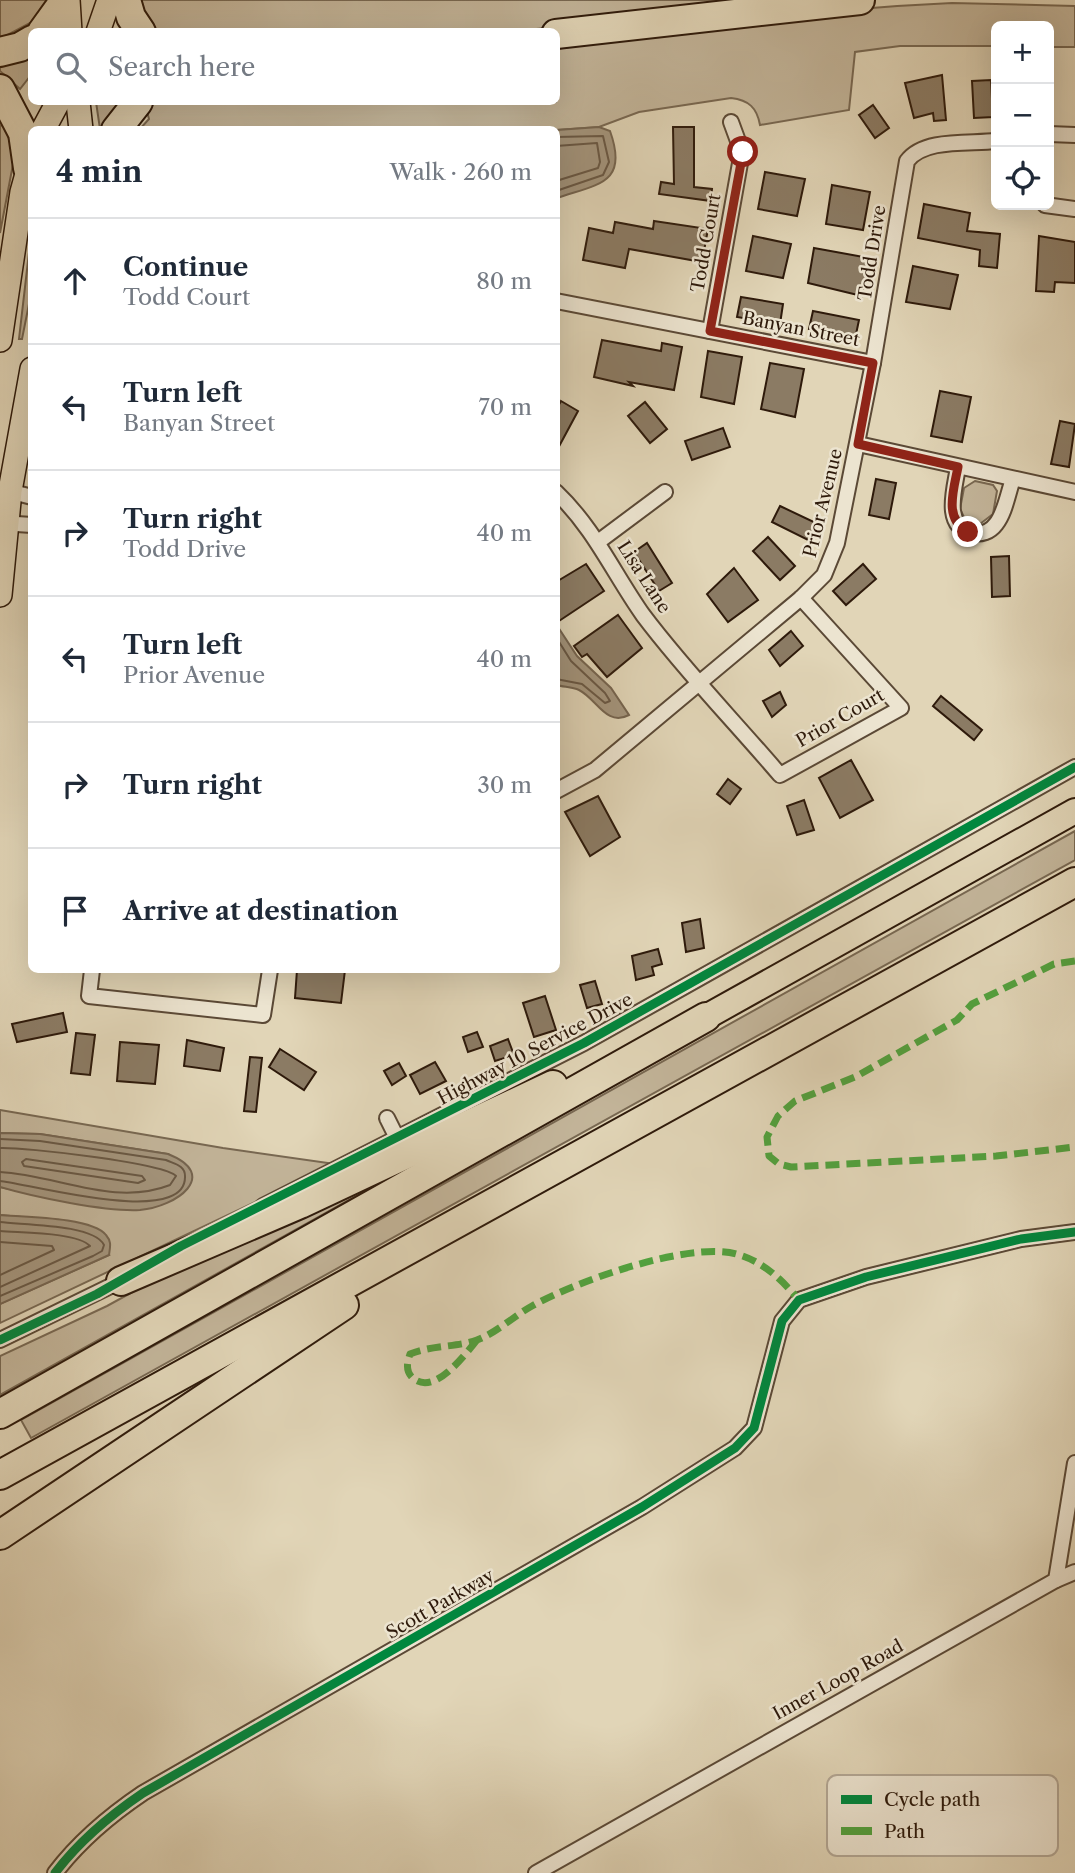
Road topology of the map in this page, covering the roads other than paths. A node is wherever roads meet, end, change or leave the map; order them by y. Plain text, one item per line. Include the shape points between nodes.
1 (67, 0) edge
2 (109, 0) edge
3 (126, 0) edge
4 (860, 0) edge
5 (45, 28) edge
6 (70, 28) edge
7 (99, 28) edge
8 (139, 28) edge
9 (560, 34) edge
10 (28, 42) edge
11 (0, 52) edge
12 (0, 89) edge
13 (56, 105) edge
14 (78, 105) edge
15 (136, 105) edge
16 (731, 122) dead end
17 (45, 126) edge
18 (81, 126) edge
19 (119, 126) edge
20 (1054, 134) edge
21 (1075, 135) edge
22 (991, 141) edge
23 (28, 154) edge
24 (28, 174) edge
25 (1054, 206) edge
26 (1075, 209) edge
27 (560, 302) edge
28 (710, 331) junction
29 (0, 340) edge
30 (873, 363) junction
31 (28, 396) edge
32 (858, 444) junction
33 (958, 467) junction
34 (1013, 479) junction
35 (14, 492) edge
36 (665, 492) dead end
37 (1075, 492) edge
38 (560, 497) edge
39 (3, 524) edge
40 (28, 525) edge
41 (598, 542) junction
42 (0, 595) edge
43 (801, 598) junction
44 (700, 682) junction
45 (1075, 766) edge
46 (560, 789) edge
47 (1075, 811) edge
48 (1075, 882) edge
49 (92, 973) edge
50 (270, 973) edge
51 (706, 1017) junction
52 (387, 1118) dead end
53 (397, 1138) junction
54 (490, 1206) junction
55 (1075, 1232) edge
56 (121, 1281) junction
57 (0, 1340) edge
58 (0, 1414) edge
59 (1075, 1462) edge
60 (0, 1475) edge
61 (0, 1535) edge
62 (1075, 1572) edge
63 (1056, 1580) junction
64 (55, 1873) edge
65 (536, 1873) edge

1 - 5 highway
1 - 6 main road
2 - 7 main road
3 - 8 highway
4 - 9 highway
10 - 11 highway
12 - 23 highway via 23,133
13 - 17 main road
14 - 18 main road
15 - 19 highway
16 - 28 street, Todd Court via 743,152
20 - 21 street
22 - 30 street, Todd Drive via 925,147 907,162
24 - 29 main road
25 - 26 street
27 - 28 street, Banyan Street
28 - 30 street, Banyan Street
30 - 32 street, Todd Drive
31 - 35 main road
32 - 33 street, Prior Avenue
32 - 43 street, Prior Avenue via 831,562
33 - 34 street, Prior Avenue
33 - 34 street via 953,514 968,532 980,534 998,522
34 - 37 street, Prior Avenue
35 - 39 main road
36 - 41 street
38 - 41 street, Lisa Lane
39 - 40 street
39 - 42 main road
41 - 44 street, Lisa Lane via 643,614
43 - 44 street, Prior Avenue
43 - 44 street, Prior Court via 901,708 780,775
44 - 46 street, Prior Avenue via 595,770
45 - 53 street, Highway 10 Service Drive via 584,1043
47 - 51 highway
48 - 54 highway
49 - 50 street via 89,996 263,1015
51 - 56 highway via 300,1205
51 - 58 highway
52 - 53 street
53 - 56 street, Highway 10 Service Drive
54 - 60 highway
54 - 61 highway
55 - 64 street, Scott Parkway via 1021,1239 866,1277 799,1300 782,1321 754,1428 735,1448 642,1507 143,1793 109,1816 71,1851
56 - 57 street, Highway 10 Service Drive
59 - 63 street
62 - 63 street, Inner Loop Road
63 - 65 street, Inner Loop Road

